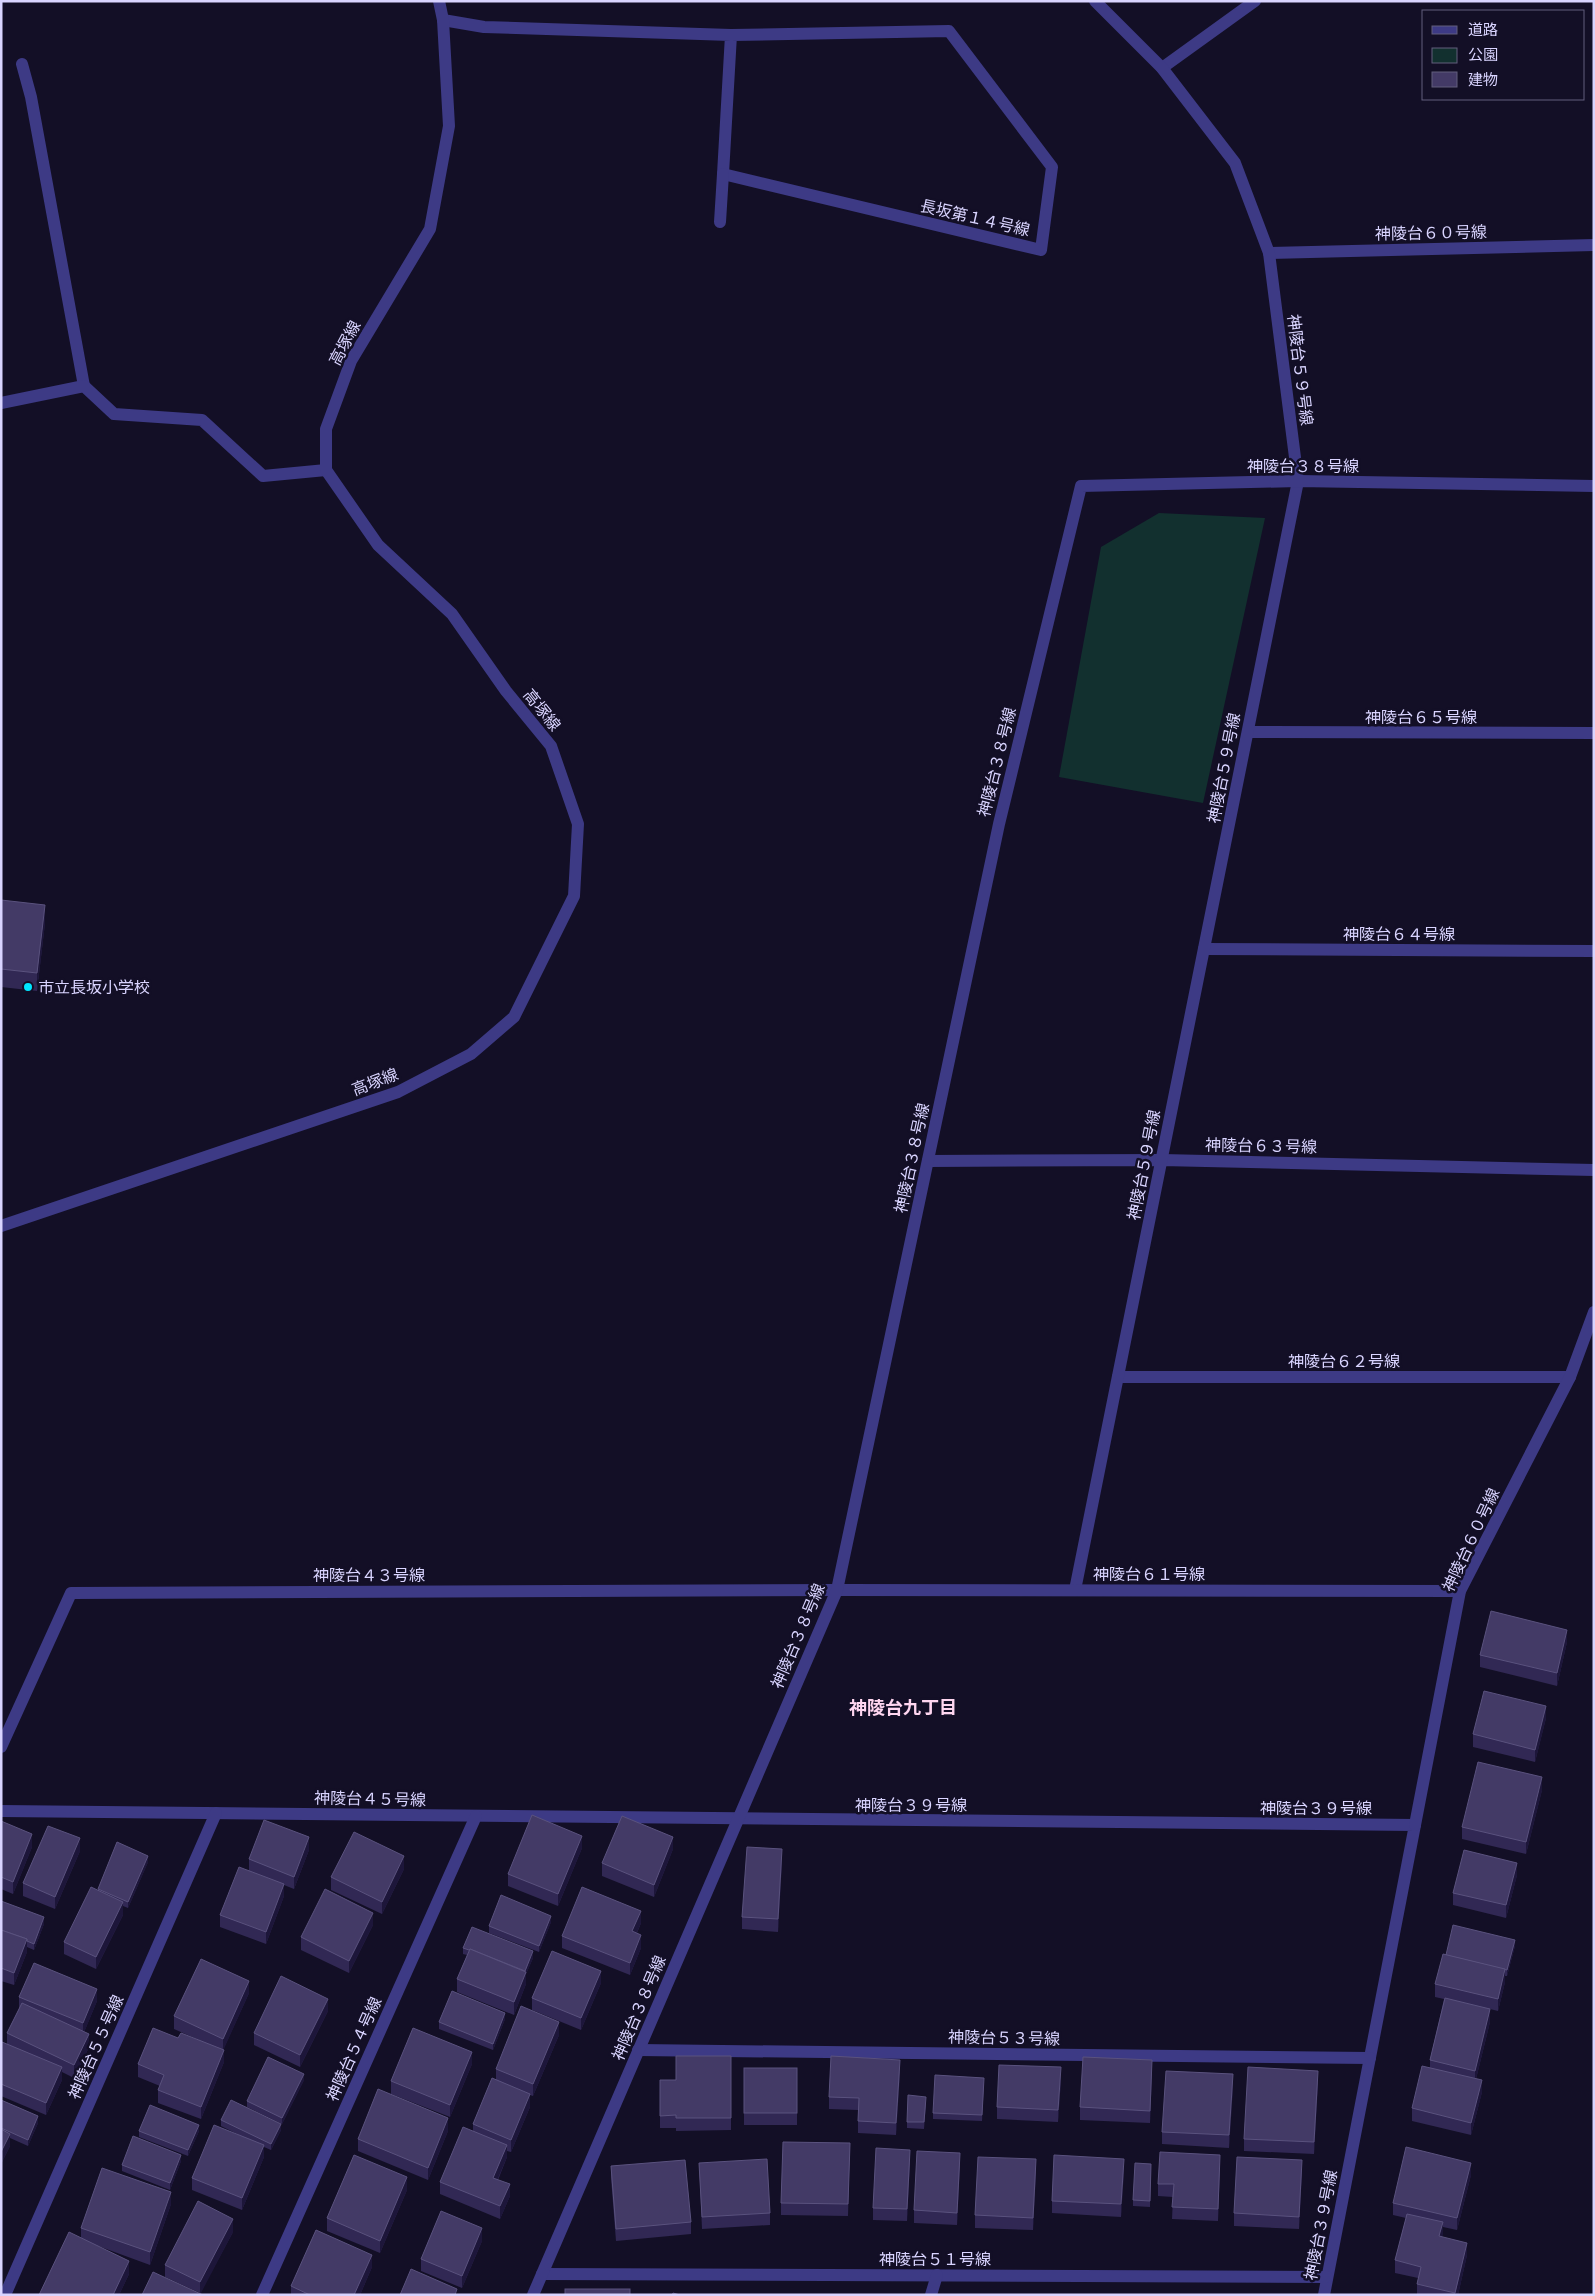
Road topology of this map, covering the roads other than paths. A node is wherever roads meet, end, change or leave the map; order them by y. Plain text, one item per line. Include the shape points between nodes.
1 (439, 1) edge
2 (1095, 1) edge
3 (1255, 1) edge
4 (443, 20) junction
5 (731, 36) junction
6 (22, 64) dead end
7 (1162, 68) junction
8 (723, 174) junction
9 (720, 222) dead end
10 (1594, 245) edge
11 (1269, 253) junction
12 (84, 386) junction
13 (1, 402) edge
14 (326, 470) junction
15 (1298, 481) junction
16 (1594, 486) edge
17 (1248, 732) junction
18 (1594, 733) edge
19 (1204, 949) junction
20 (1594, 951) edge
21 (1162, 1160) junction
22 (928, 1162) junction
23 (1594, 1170) edge
24 (1, 1226) edge
25 (1594, 1312) edge
26 (1118, 1377) junction
27 (1570, 1377) junction
28 (837, 1590) junction
29 (1075, 1590) junction
30 (1460, 1591) junction
31 (1, 1747) edge
32 (1, 1811) edge
33 (216, 1813) junction
34 (476, 1816) junction
35 (738, 1819) junction
36 (1415, 1825) junction
37 (638, 2050) junction
38 (1370, 2058) junction
39 (542, 2274) junction
40 (937, 2275) junction
41 (1328, 2277) junction
42 (5, 2295) edge
43 (262, 2295) edge
44 (533, 2295) edge
45 (932, 2295) edge
46 (1324, 2295) edge

1 - 4 street, 高塚線
2 - 7 street, 神陵台５９号線
3 - 7 street
4 - 5 street, 長坂第１４号線 via 484,27
4 - 14 street, 高塚線 via 449,126 430,229 351,361 326,429
5 - 8 street
5 - 8 street, 長坂第１４号線 via 949,31 1052,167 1041,250
6 - 12 street via 31,97
7 - 11 street, 神陵台５９号線 via 1235,163
8 - 9 street
10 - 11 street, 神陵台６０号線
11 - 15 street, 神陵台５９号線
12 - 13 street
12 - 14 street via 114,414 202,420 263,476
14 - 24 street, 高塚線 via 378,545 452,614 506,691 550,746 578,824 574,896 514,1017 471,1054 398,1092
15 - 16 street, 神陵台３８号線
15 - 17 street, 神陵台５９号線
15 - 22 street, 神陵台３８号線 via 1081,486 999,824
17 - 18 street, 神陵台６５号線
17 - 19 street, 神陵台５９号線
19 - 20 street, 神陵台６４号線
19 - 21 street, 神陵台５９号線
21 - 22 street, 神陵台６３号線
21 - 23 street, 神陵台６３号線
21 - 26 street, 神陵台５９号線
22 - 28 street, 神陵台３８号線
25 - 27 street, 神陵台６０号線
26 - 27 street, 神陵台６２号線
26 - 29 street, 神陵台５９号線
27 - 30 street, 神陵台６０号線
28 - 29 street, 神陵台６１号線
28 - 31 street, 神陵台４３号線 via 71,1593
28 - 35 street, 神陵台３８号線
29 - 30 street, 神陵台６１号線
30 - 36 street, 神陵台６０号線
32 - 33 street, 神陵台４５号線
33 - 34 street, 神陵台４５号線
33 - 42 street, 神陵台５５号線
34 - 35 street, 神陵台４５号線
34 - 43 street, 神陵台５４号線
35 - 36 street, 神陵台３９号線
35 - 37 street, 神陵台３８号線
36 - 38 street, 神陵台３９号線
37 - 38 street, 神陵台５３号線
37 - 39 street, 神陵台３８号線
38 - 41 street, 神陵台３９号線
39 - 40 street, 神陵台５１号線
39 - 44 street, 神陵台３８号線
40 - 41 street, 神陵台５１号線
40 - 45 street
41 - 46 street, 神陵台３９号線

